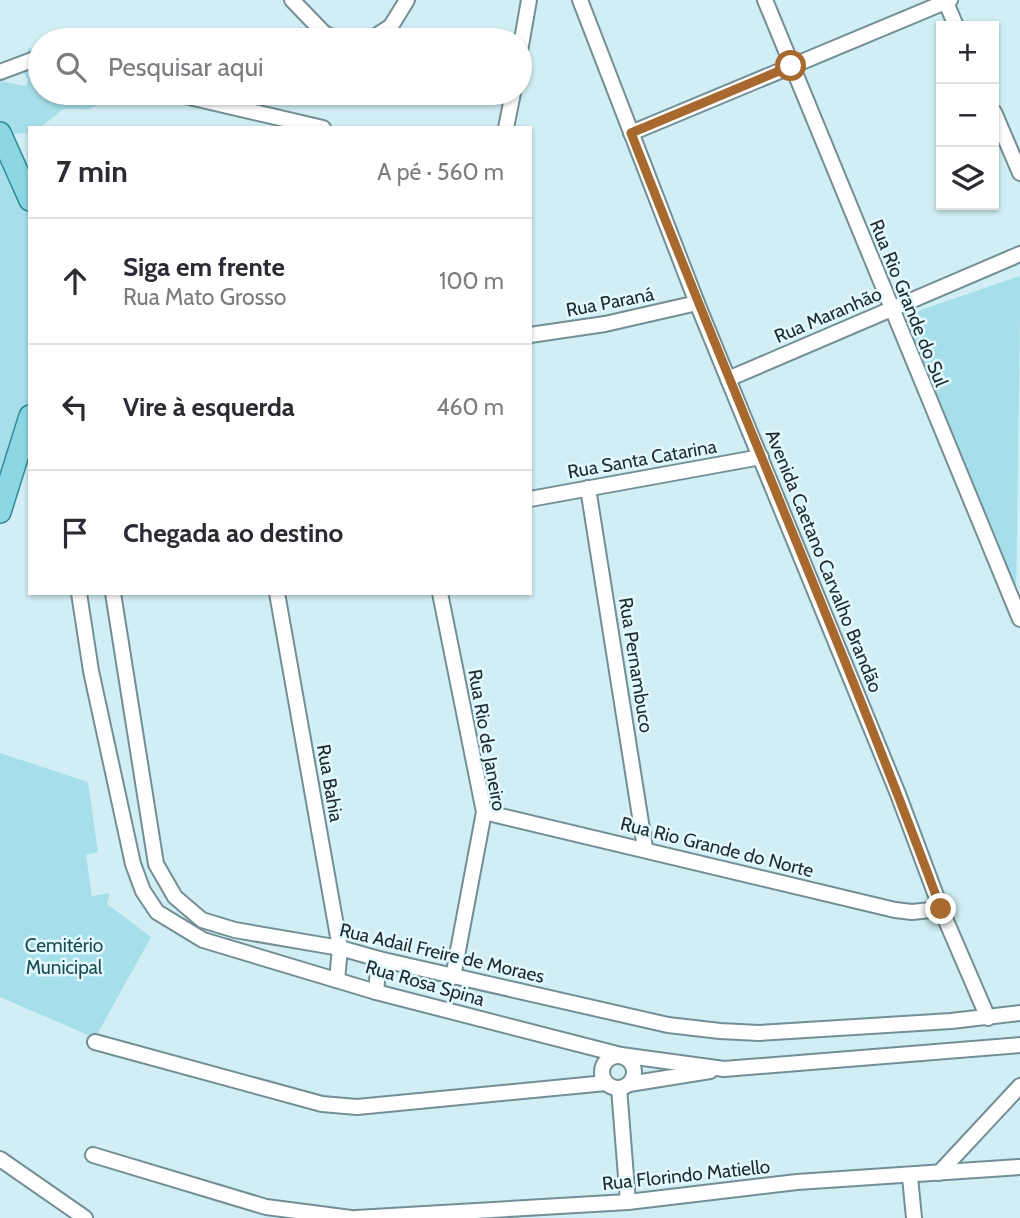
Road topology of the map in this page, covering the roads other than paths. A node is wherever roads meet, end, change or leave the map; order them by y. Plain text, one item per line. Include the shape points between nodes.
1 (292, 0) edge
2 (407, 0) edge
3 (529, 0) edge
4 (580, 0) edge
5 (765, 0) edge
6 (947, 1) edge
7 (954, 21) edge
8 (319, 28) edge
9 (388, 28) edge
10 (524, 28) edge
11 (28, 62) edge
12 (791, 66) junction
13 (0, 72) edge
14 (224, 105) edge
15 (511, 105) edge
16 (999, 124) edge
17 (314, 126) edge
18 (506, 126) edge
19 (0, 133) edge
20 (631, 133) junction
21 (1020, 173) edge
22 (28, 196) edge
23 (1020, 254) edge
24 (697, 303) junction
25 (891, 309) junction
26 (532, 335) edge
27 (728, 379) junction
28 (28, 422) edge
29 (761, 457) junction
30 (588, 488) junction
31 (532, 499) edge
32 (0, 512) edge
33 (79, 595) edge
34 (114, 595) edge
35 (277, 595) edge
36 (440, 595) edge
37 (1020, 619) edge
38 (484, 812) junction
39 (646, 848) junction
40 (941, 909) junction
41 (340, 948) junction
42 (379, 959) junction
43 (453, 977) junction
44 (337, 981) junction
45 (376, 992) junction
46 (1020, 1013) edge
47 (988, 1018) junction
48 (95, 1042) dead end
49 (1020, 1045) edge
50 (621, 1055) junction
51 (724, 1069) junction
52 (618, 1085) junction
53 (1020, 1086) edge
54 (93, 1155) dead end
55 (0, 1159) edge
56 (1020, 1167) edge
57 (939, 1173) junction
58 (910, 1177) junction
59 (628, 1202) junction
60 (467, 1215) edge
61 (85, 1218) edge
62 (351, 1218) edge
63 (356, 1218) edge
64 (914, 1218) edge

1 - 8 street
2 - 9 street
3 - 10 street
4 - 20 street, Avenida Caetano Carvalho Brandão
5 - 12 street, Rua Rio Grande do Sul
6 - 7 street
6 - 12 street
11 - 13 street
12 - 20 street
12 - 25 street, Rua Rio Grande do Sul
14 - 17 street
15 - 18 street
16 - 21 street
19 - 22 main road
20 - 24 street, Avenida Caetano Carvalho Brandão
23 - 25 street, Rua Maranhão
24 - 26 street, Rua Paraná
24 - 27 street, Avenida Caetano Carvalho Brandão
25 - 27 street, Rua Maranhão
25 - 37 street, Rua Rio Grande do Sul
27 - 29 street, Avenida Caetano Carvalho Brandão
28 - 32 main road
29 - 30 street, Rua Santa Catarina
29 - 40 street, Avenida Caetano Carvalho Brandão
30 - 31 street, Rua Santa Catarina
30 - 39 street, Rua Pernambuco
33 - 44 street, Rua Rosa Spina via 91,671 133,864 143,891 158,912 203,940
34 - 41 street, Rua Adail Freire de Moraes via 153,851 175,897 202,920 224,927
35 - 41 street, Rua Bahia
36 - 38 street, Rua Rio de Janeiro
38 - 39 street, Rua Rio Grande do Norte
38 - 43 street, Rua Rio de Janeiro
39 - 40 street, Rua Rio Grande do Norte via 895,910
40 - 47 street, Avenida Caetano Carvalho Brandão
41 - 42 street, Rua Adail Freire de Moraes
41 - 44 street, Rua Bahia
42 - 43 street, Rua Adail Freire de Moraes
42 - 45 street
43 - 47 street, Rua Adail Freire de Moraes via 668,1025 720,1031 759,1033
44 - 45 street, Rua Rosa Spina
45 - 50 street, Rua Rosa Spina
46 - 47 street, Rua Adail Freire de Moraes
48 - 52 street via 322,1104 357,1107
49 - 51 street, Rua Rosa Spina
50 - 51 street, Rua Rosa Spina
50 - 52 street via 634,1067 634,1076
50 - 52 street via 613,1056 602,1068
51 - 52 street
52 - 59 street
53 - 57 street
54 - 62 street via 266,1207
55 - 61 street
56 - 57 street, Rua Florindo Matiello
57 - 58 street, Rua Florindo Matiello
58 - 59 street, Rua Florindo Matiello via 797,1182
58 - 64 street
59 - 60 street, Rua Florindo Matiello
60 - 63 street, Rua Florindo Matiello

